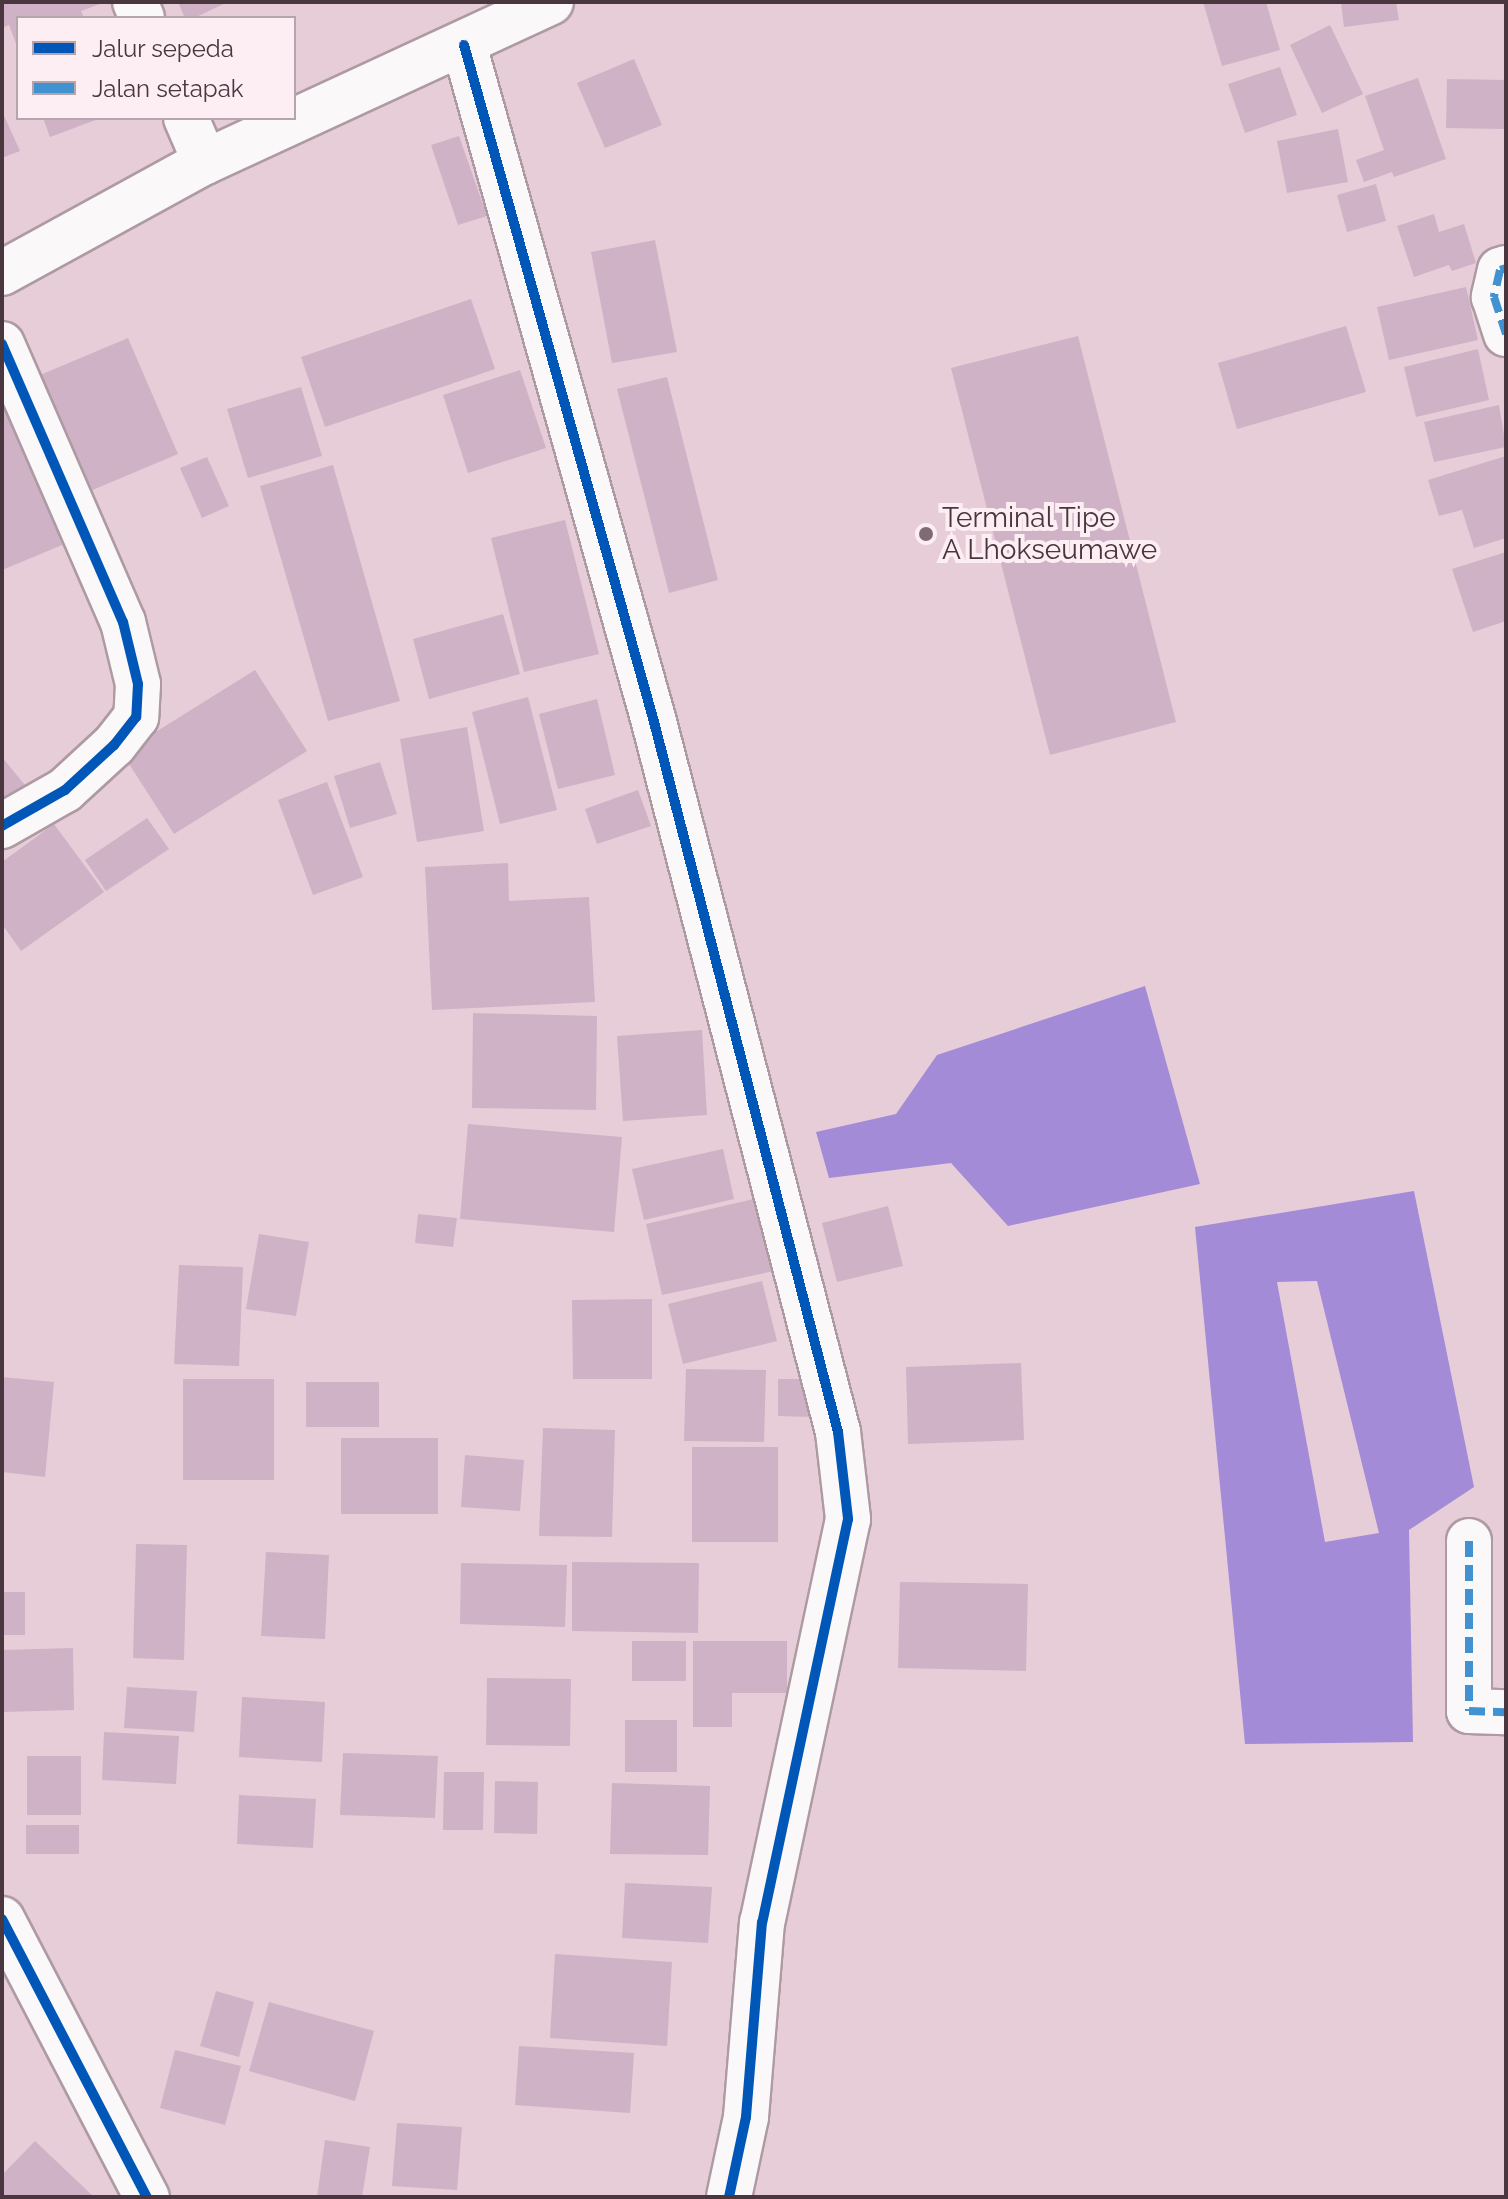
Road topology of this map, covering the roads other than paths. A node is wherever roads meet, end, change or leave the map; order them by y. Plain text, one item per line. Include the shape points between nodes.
1 (551, 2) edge
2 (464, 45) junction
3 (187, 120) edge
4 (205, 162) junction
5 (1506, 268) edge
6 (2, 273) edge
7 (1506, 334) edge
8 (2, 344) edge
9 (2, 826) edge
10 (1469, 1541) dead end
11 (1506, 1712) edge
12 (2, 1919) edge
13 (147, 2197) edge
14 (729, 2197) edge

1 - 2 street
2 - 4 street
2 - 14 street via 654,722 838,1432 848,1519 762,1922 746,2117
3 - 4 street
4 - 6 street
5 - 7 street via 1500,270 1494,297
8 - 9 street via 123,622 138,684 136,717 114,745 65,790
10 - 11 street via 1469,1711
12 - 13 street

